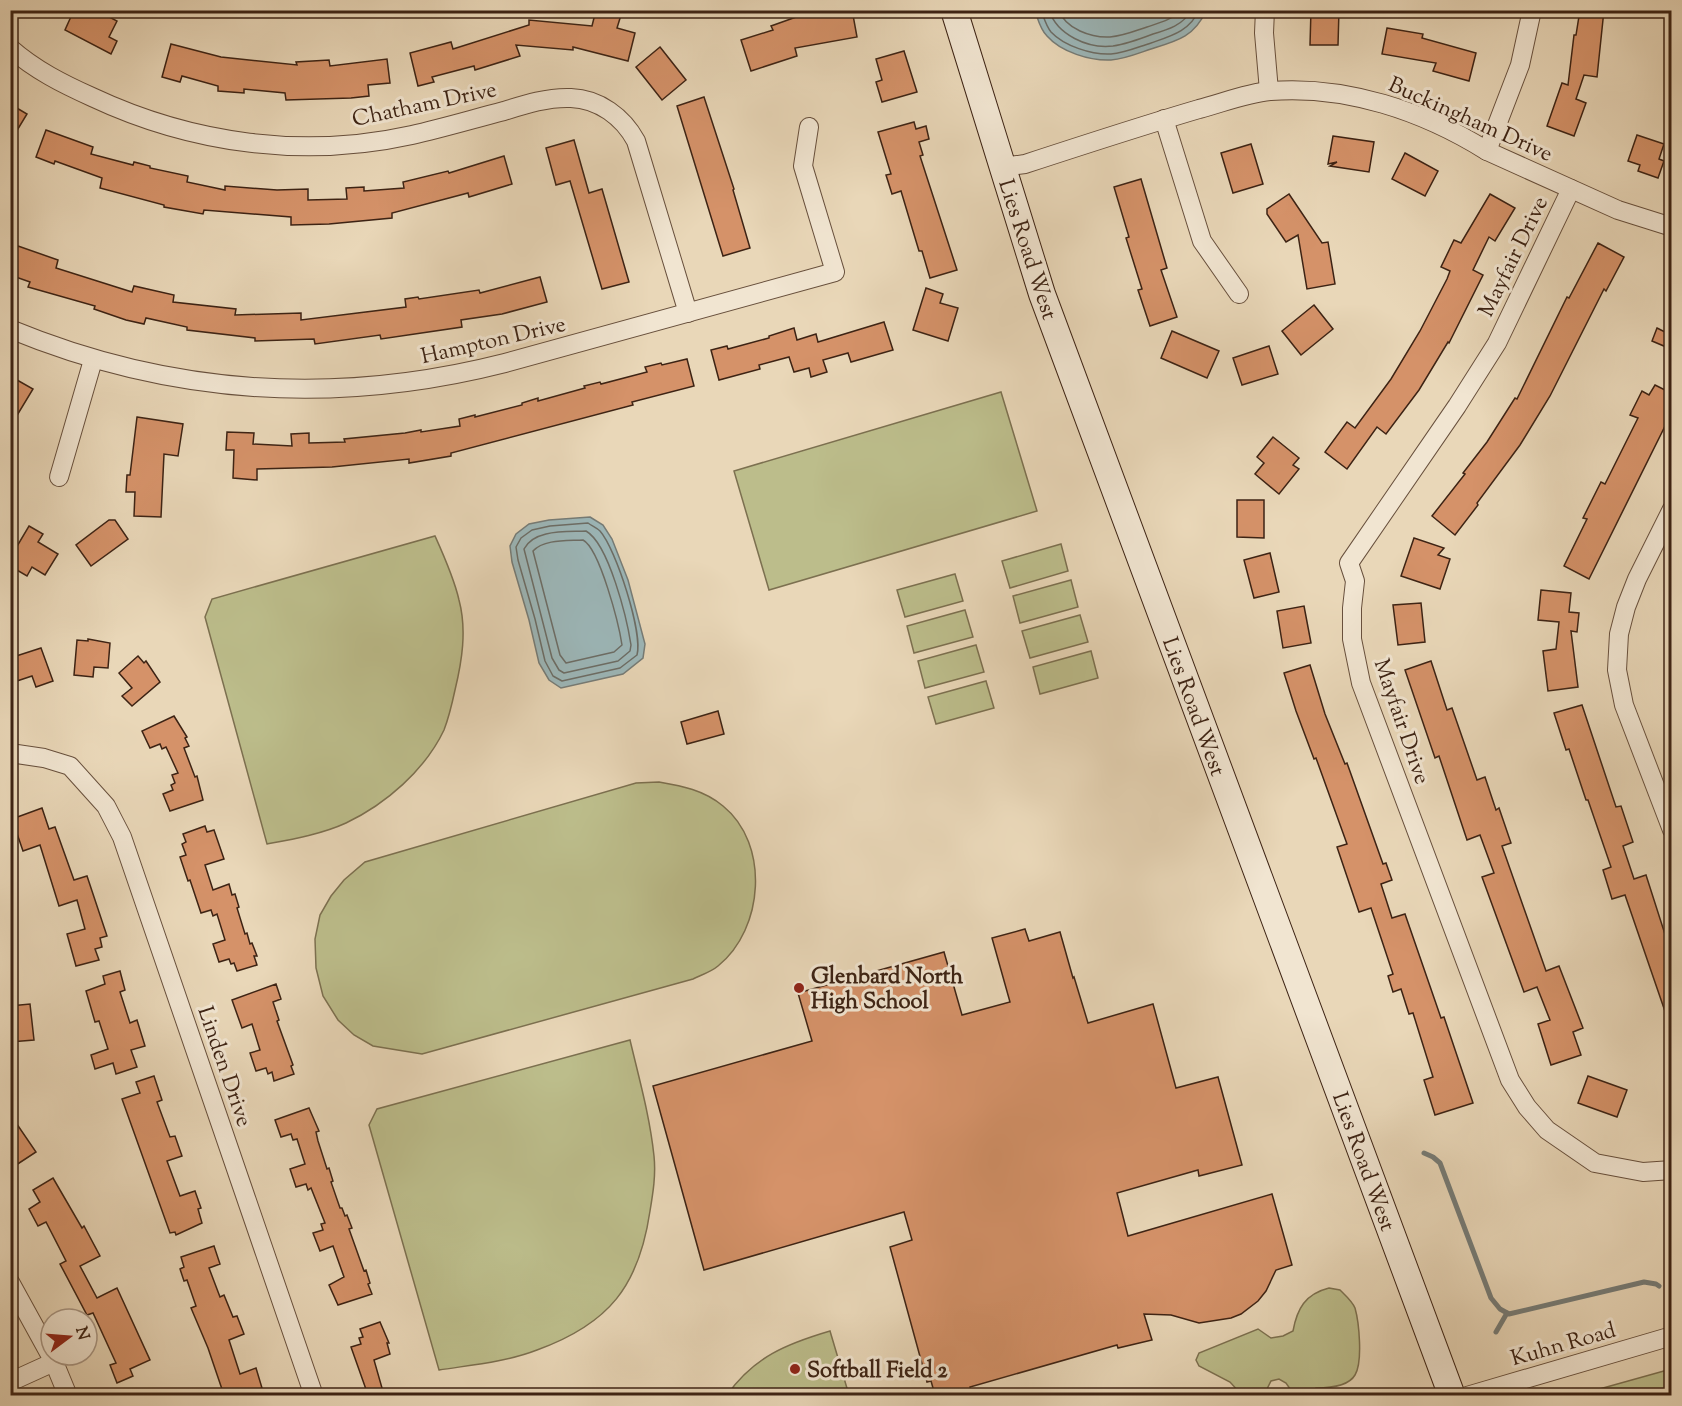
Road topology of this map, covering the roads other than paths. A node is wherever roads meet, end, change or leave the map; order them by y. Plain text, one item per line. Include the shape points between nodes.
1 (954, 10) edge
2 (1264, 10) edge
3 (1533, 10) edge
4 (10, 48) edge
5 (1269, 91) junction
6 (1164, 119) junction
7 (809, 127) dead end
8 (1487, 151) junction
9 (1002, 167) junction
10 (1571, 189) junction
11 (1671, 227) edge
12 (1239, 294) dead end
13 (688, 313) junction
14 (10, 329) edge
15 (93, 360) junction
16 (59, 477) dead end
17 (1671, 510) edge
18 (10, 753) edge
19 (1671, 830) edge
20 (1671, 1170) edge
21 (10, 1282) edge
22 (39, 1335) edge
23 (1671, 1336) edge
24 (43, 1367) edge
25 (56, 1367) edge
26 (10, 1382) edge
27 (68, 1395) edge
28 (314, 1395) edge
29 (1452, 1395) edge
30 (1467, 1395) edge

1 - 9 street, Lies Road West
2 - 5 street
3 - 8 street via 1520,65
4 - 13 street, Chatham Drive via 40,71 133,116 188,132 250,143 298,146 374,142 538,101 590,101 620,119 636,141
5 - 6 street, Buckingham Drive
5 - 8 street, Buckingham Drive via 1343,95 1385,104 1436,124
6 - 9 street, Buckingham Drive via 1025,164
6 - 12 street via 1202,241
7 - 13 street, Hampton Drive via 803,166 835,272
8 - 10 street, Buckingham Drive
9 - 29 street, Lies Road West via 1042,294
10 - 11 street, Buckingham Drive via 1636,217
10 - 20 street, Mayfair Drive via 1497,343 1349,563 1355,581 1352,639 1361,683 1510,1080 1546,1130 1595,1163 1643,1172
13 - 15 street, Hampton Drive via 468,372 362,388 232,386
14 - 15 street, Hampton Drive
15 - 16 street
17 - 19 street via 1626,607 1617,662 1624,705
18 - 28 street, Linden Drive via 70,766 106,806 122,837
21 - 22 street
23 - 30 street, Kuhn Road
24 - 26 street
25 - 27 street

